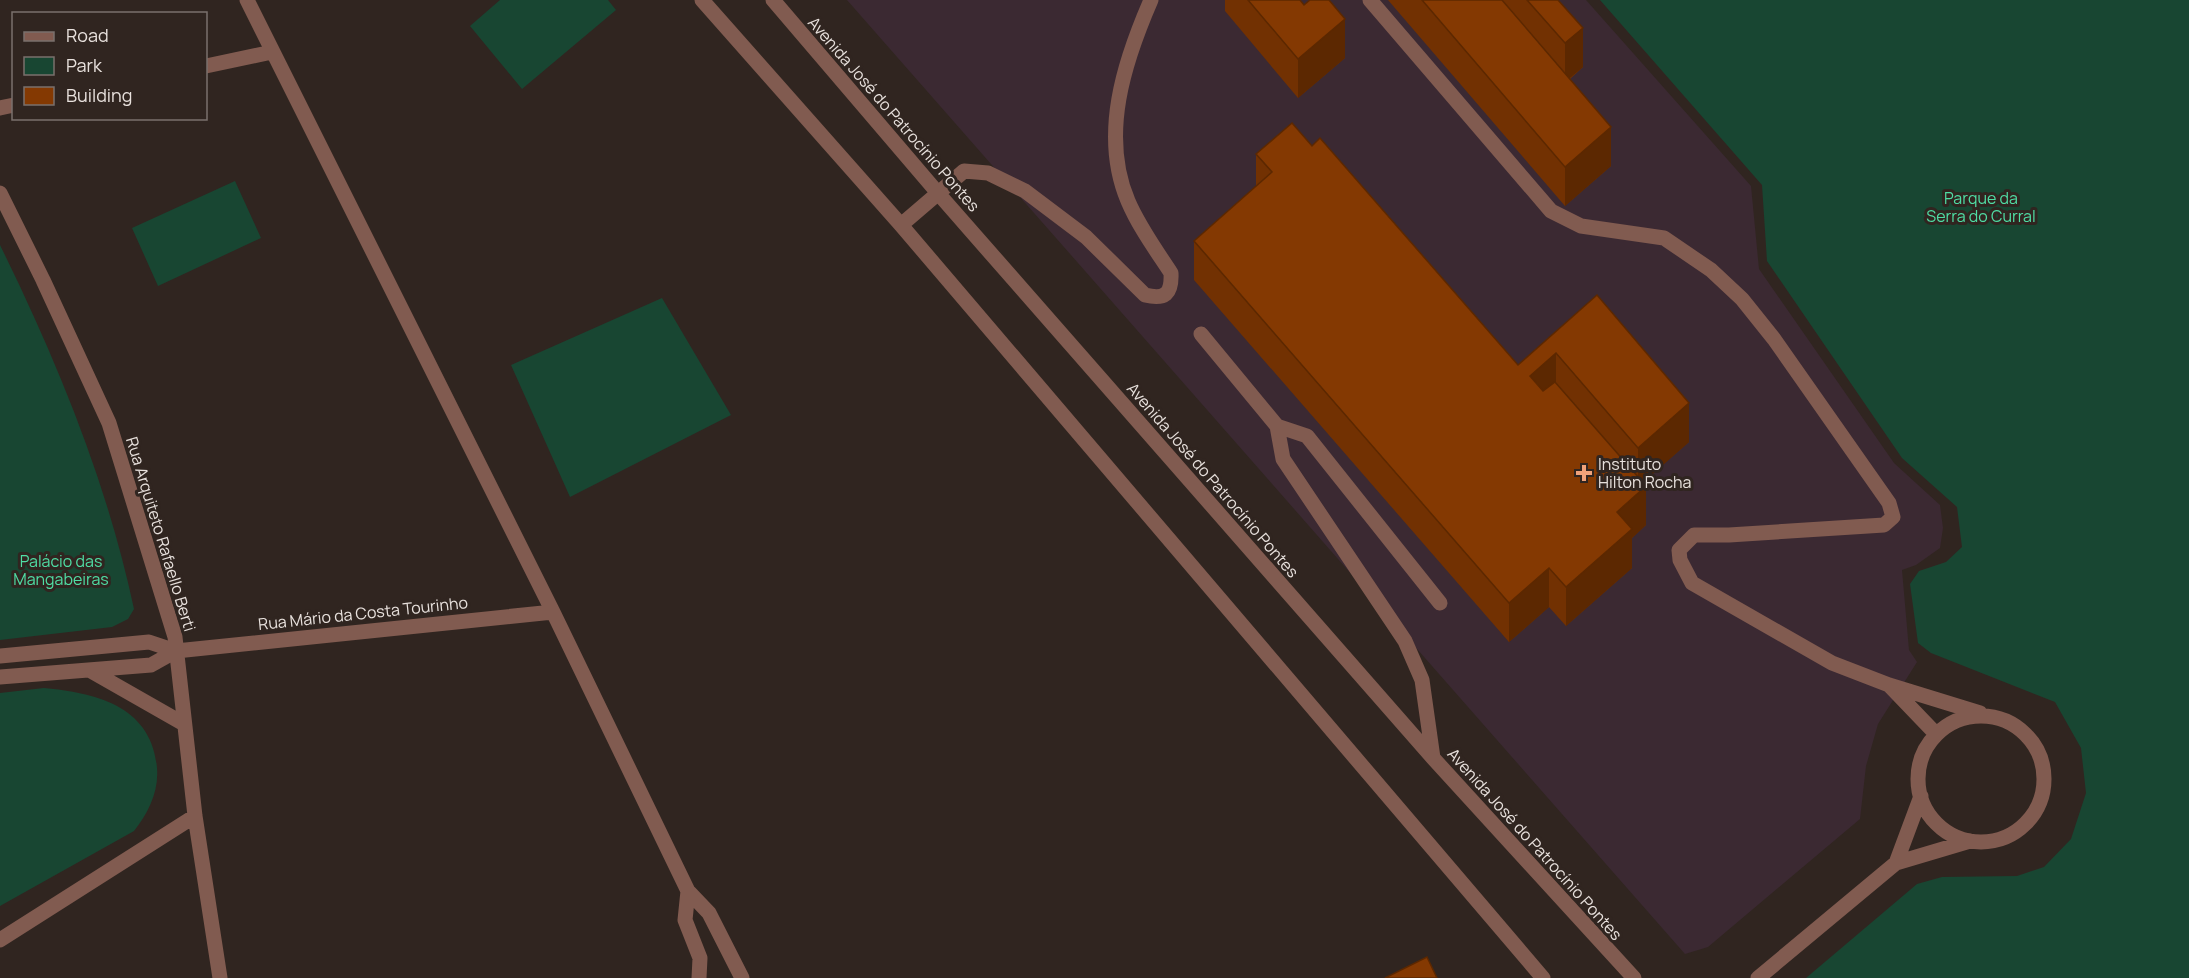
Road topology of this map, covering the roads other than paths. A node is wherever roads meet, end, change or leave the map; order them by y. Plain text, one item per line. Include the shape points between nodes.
1 (247, 0) edge
2 (702, 0) edge
3 (773, 0) edge
4 (1151, 0) edge
5 (1370, 0) edge
6 (273, 52) junction
7 (207, 66) edge
8 (937, 192) junction
9 (0, 193) edge
10 (901, 225) junction
11 (1201, 334) dead end
12 (1277, 426) junction
13 (1440, 603) dead end
14 (553, 612) junction
15 (176, 651) junction
16 (0, 657) edge
17 (91, 670) junction
18 (0, 677) edge
19 (1890, 685) junction
20 (1989, 716) junction
21 (184, 724) junction
22 (1936, 734) junction
23 (1433, 758) junction
24 (1921, 796) junction
25 (195, 816) junction
26 (1970, 842) junction
27 (1896, 863) junction
28 (688, 891) junction
29 (0, 940) edge
30 (220, 978) edge
31 (699, 978) edge
32 (742, 978) edge
33 (1543, 978) edge
34 (1634, 978) edge
35 (1758, 978) edge

1 - 6 street
2 - 10 street
3 - 8 street, Avenida José do Patrocínio Pontes
4 - 8 street via 1133,41 1125,72 1115,142 1128,201 1171,273 1172,286 1166,294 1145,295 1086,237 1025,191 988,173 964,171
5 - 19 street via 1551,211 1581,226 1664,238 1711,270 1742,299 1774,339 1889,503 1893,517 1884,525 1694,535 1679,550 1680,560 1692,583 1832,663
6 - 7 street
6 - 14 street
8 - 10 street
8 - 23 street, Avenida José do Patrocínio Pontes
9 - 15 street, Rua Arquiteto Rafaello Berti via 109,423
10 - 33 street
11 - 12 street
12 - 13 street via 1307,436
12 - 23 street via 1283,459 1405,641 1422,680
14 - 15 street, Rua Mário da Costa Tourinho
14 - 28 street
15 - 16 street via 149,642
15 - 17 street via 151,665
15 - 21 street, Rua Arquiteto Rafaello Berti
17 - 18 street
17 - 21 street
19 - 20 street
19 - 22 street
20 - 22 street via 1970,716 1952,722
20 - 26 street via 2009,721 2025,733 2037,749 2044,789 2026,824 2010,836 1991,842
21 - 25 street, Rua Arquiteto Rafaello Berti
22 - 24 street via 1920,763
23 - 34 street, Avenida José do Patrocínio Pontes
24 - 26 street via 1939,826
24 - 27 street
25 - 29 street
25 - 30 street, Rua Arquiteto Rafaello Berti
26 - 27 street
27 - 35 street
28 - 31 street via 685,920 700,958
28 - 32 street via 709,913

